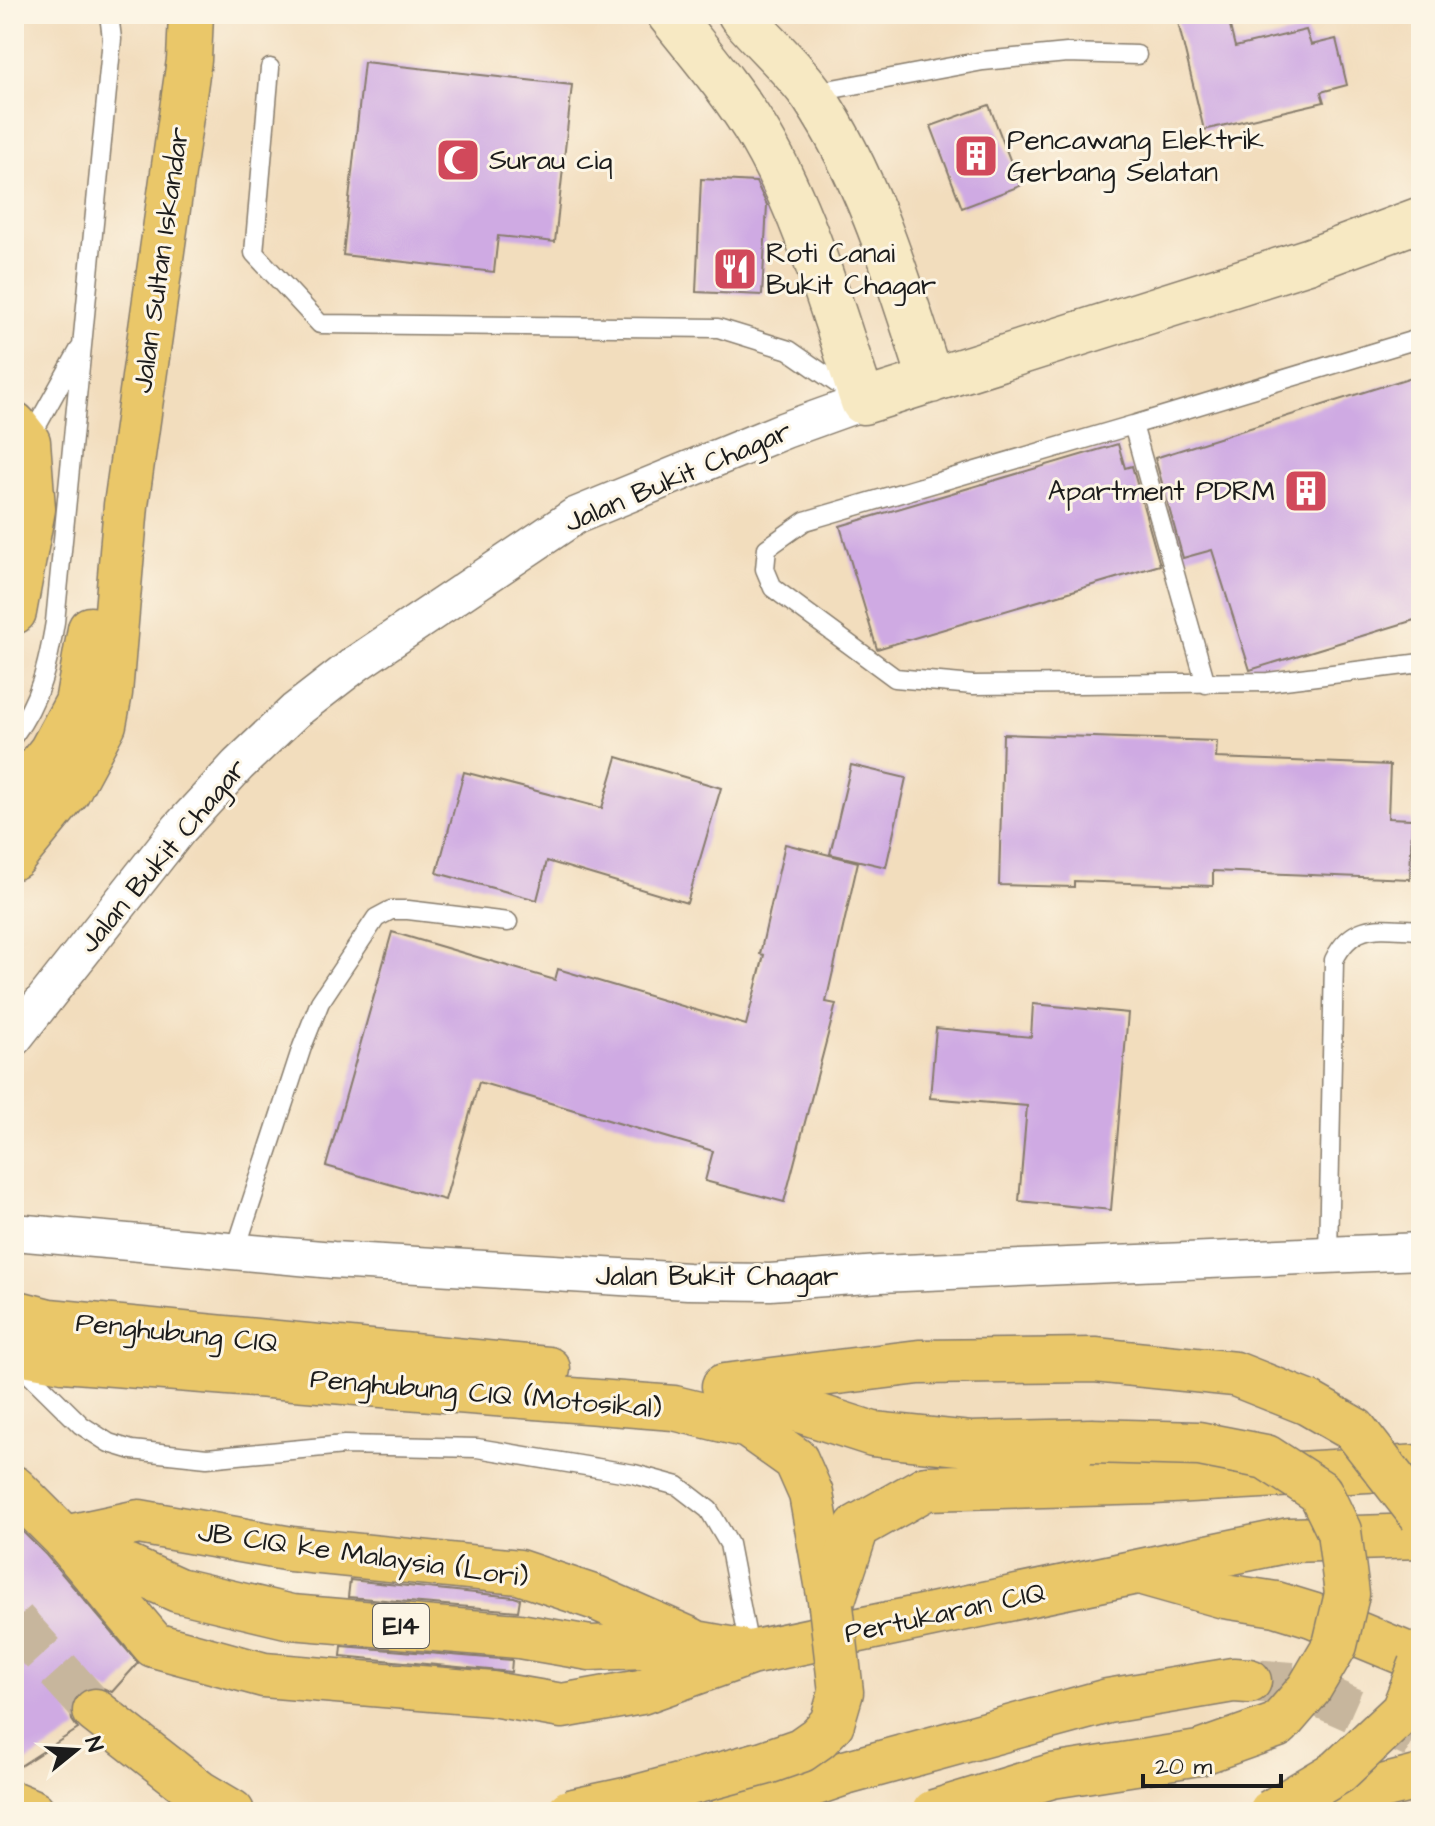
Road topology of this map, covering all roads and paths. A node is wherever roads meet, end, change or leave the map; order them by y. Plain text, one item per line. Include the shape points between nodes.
1 (109, 14) edge
2 (173, 14) edge
3 (191, 14) edge
4 (669, 14) edge
5 (740, 14) edge
6 (1137, 55) dead end
7 (189, 60) junction
8 (270, 68) dead end
9 (811, 93) junction
10 (1421, 219) edge
11 (1421, 338) edge
12 (82, 345) junction
13 (931, 381) junction
14 (863, 402) junction
15 (1133, 425) junction
16 (21, 433) edge
17 (126, 505) junction
18 (14, 612) edge
19 (1421, 663) edge
20 (1206, 684) junction
21 (14, 735) edge
22 (14, 798) edge
23 (14, 857) edge
24 (508, 922) dead end
25 (1421, 930) edge
26 (14, 1038) edge
27 (14, 1232) edge
28 (1421, 1251) edge
29 (235, 1252) junction
30 (1328, 1255) junction
31 (14, 1312) edge
32 (14, 1351) edge
33 (254, 1358) junction
34 (14, 1359) edge
35 (724, 1386) junction
36 (1421, 1467) edge
37 (14, 1488) edge
38 (1421, 1515) edge
39 (1421, 1536) edge
40 (64, 1538) junction
41 (1139, 1572) junction
42 (831, 1606) junction
43 (701, 1644) junction
44 (750, 1653) junction
45 (1421, 1663) edge
46 (1249, 1681) tunnel mouth
47 (1421, 1777) edge
48 (14, 1804) edge
49 (33, 1812) edge
50 (187, 1812) edge
51 (232, 1812) edge
52 (569, 1812) edge
53 (732, 1812) edge
54 (934, 1812) edge
55 (1271, 1812) edge
56 (1285, 1812) edge

1 - 12 lane via 112,39
2 - 7 main road
3 - 7 main road, Jalan Sultan Iskandar
4 - 14 main road via 761,138 799,217
5 - 9 main road
6 - 9 lane via 1067,53 983,61
7 - 17 main road, Jalan Sultan Iskandar
8 - 14 lane via 254,253 320,324 718,328 789,350
9 - 13 main road via 848,155 880,225
10 - 13 main road, Jalan Bukit Chagar via 1308,261
11 - 15 lane
12 - 16 lane
12 - 21 lane via 55,622 45,676 28,717
13 - 14 main road, Jalan Bukit Chagar
14 - 26 street, Jalan Bukit Chagar via 575,516 357,663 295,711 188,818
15 - 20 lane
15 - 20 lane via 805,521 767,548 765,569 773,588 895,678 973,685
16 - 18 main road via 33,509
17 - 22 main road via 97,577 77,703 51,751
17 - 23 main road via 104,724 68,791
19 - 20 lane via 1268,682
24 - 29 lane via 408,910 391,910 376,918 320,1002
25 - 30 lane via 1368,928 1351,935 1334,960
27 - 29 street, Jalan Bukit Chagar
28 - 30 street, Jalan Bukit Chagar
29 - 30 street, Jalan Bukit Chagar via 756,1282
31 - 33 main road, Penghubung CIQ
32 - 33 main road, Penghubung CIQ (Motosikal) via 63,1360
33 - 35 main road, Penghubung CIQ
33 - 42 main road, Penghubung CIQ (Motosikal) via 674,1408 748,1426 796,1460 811,1494
34 - 44 lane via 81,1425 132,1450 207,1458 344,1445 477,1448 678,1486 709,1510 729,1544
35 - 38 main road, bridge via 919,1362 1095,1360 1235,1374 1308,1403 1355,1430
35 - 54 main road, bridge via 873,1434 970,1444 1199,1444 1266,1457 1320,1492 1339,1531 1347,1594 1335,1645 1309,1689 1278,1725 1199,1753 1052,1776
36 - 42 main road via 926,1488 857,1527
37 - 40 main road, JB CIQ ke Malaysia (Lori) / E14
39 - 41 main road, Pertukaran CIQ via 1289,1540
40 - 43 main road, JB CIQ ke Malaysia (Lori) / E14 via 178,1590 291,1617 519,1636 590,1648
40 - 43 main road, JB CIQ ke Malaysia (Lori) / E14 via 139,1522 291,1549 519,1572 596,1598
40 - 44 main road, JB CIQ ke Malaysia (Lori) / E14 via 154,1645 264,1675 492,1694 562,1706 641,1692
41 - 44 main road, Pertukaran CIQ / E14
41 - 45 main road via 1312,1615
42 - 52 main road, Penghubung CIQ (Motosikal), bridge via 841,1692 832,1723 818,1738 764,1763
43 - 44 main road, JB CIQ ke Malaysia (Lori) / E14
45 - 55 main road, bridge via 1403,1711 1338,1772
46 - 53 main road via 1108,1701 845,1773
47 - 56 main road
48 - 49 main road
50 - 51 main road via 95,1711

